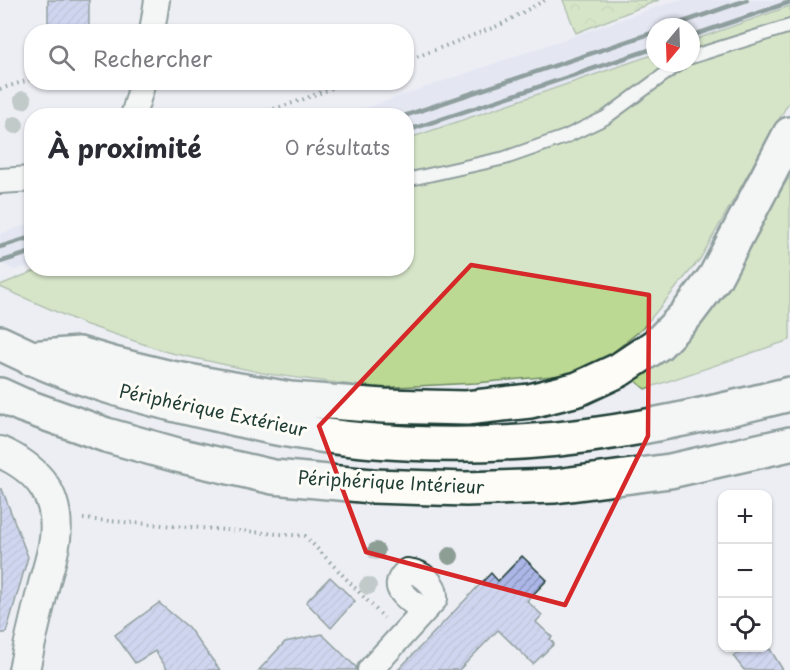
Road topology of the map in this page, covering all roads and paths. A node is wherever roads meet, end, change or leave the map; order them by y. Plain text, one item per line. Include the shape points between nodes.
1 (157, 0) edge
2 (545, 0) edge
3 (153, 24) edge
4 (790, 26) edge
5 (700, 54) edge
6 (414, 58) edge
7 (668, 72) edge
8 (24, 82) edge
9 (0, 89) edge
10 (141, 90) edge
11 (327, 90) edge
12 (135, 108) edge
13 (277, 108) edge
14 (790, 134) edge
15 (414, 178) edge
16 (24, 180) edge
17 (0, 181) edge
18 (0, 343) edge
19 (30, 358) junction
20 (790, 394) edge
21 (0, 395) edge
22 (790, 444) edge
23 (0, 452) edge
24 (56, 518) junction
25 (418, 617) dead end
26 (402, 636) junction
27 (24, 670) edge
28 (370, 670) edge

1 - 3 street
2 - 6 path via 500,25
4 - 5 lane
7 - 15 lane via 605,117 565,137 505,158
8 - 9 path
10 - 12 street
11 - 13 path
14 - 19 highway via 715,277 687,314 658,344 619,370 578,389 530,401 466,408 383,406 290,399 171,378 79,354
16 - 17 street
18 - 19 highway, Périphérique Extérieur
19 - 20 highway, Périphérique Extérieur via 103,386 162,402 282,429 373,440 468,444 557,439 652,426
21 - 22 highway, Périphérique Intérieur via 106,435 177,454 273,477 372,486 555,486 670,471
23 - 24 street via 30,469 45,487
24 - 26 path via 306,536
24 - 27 street via 55,541
25 - 26 street
26 - 28 street

